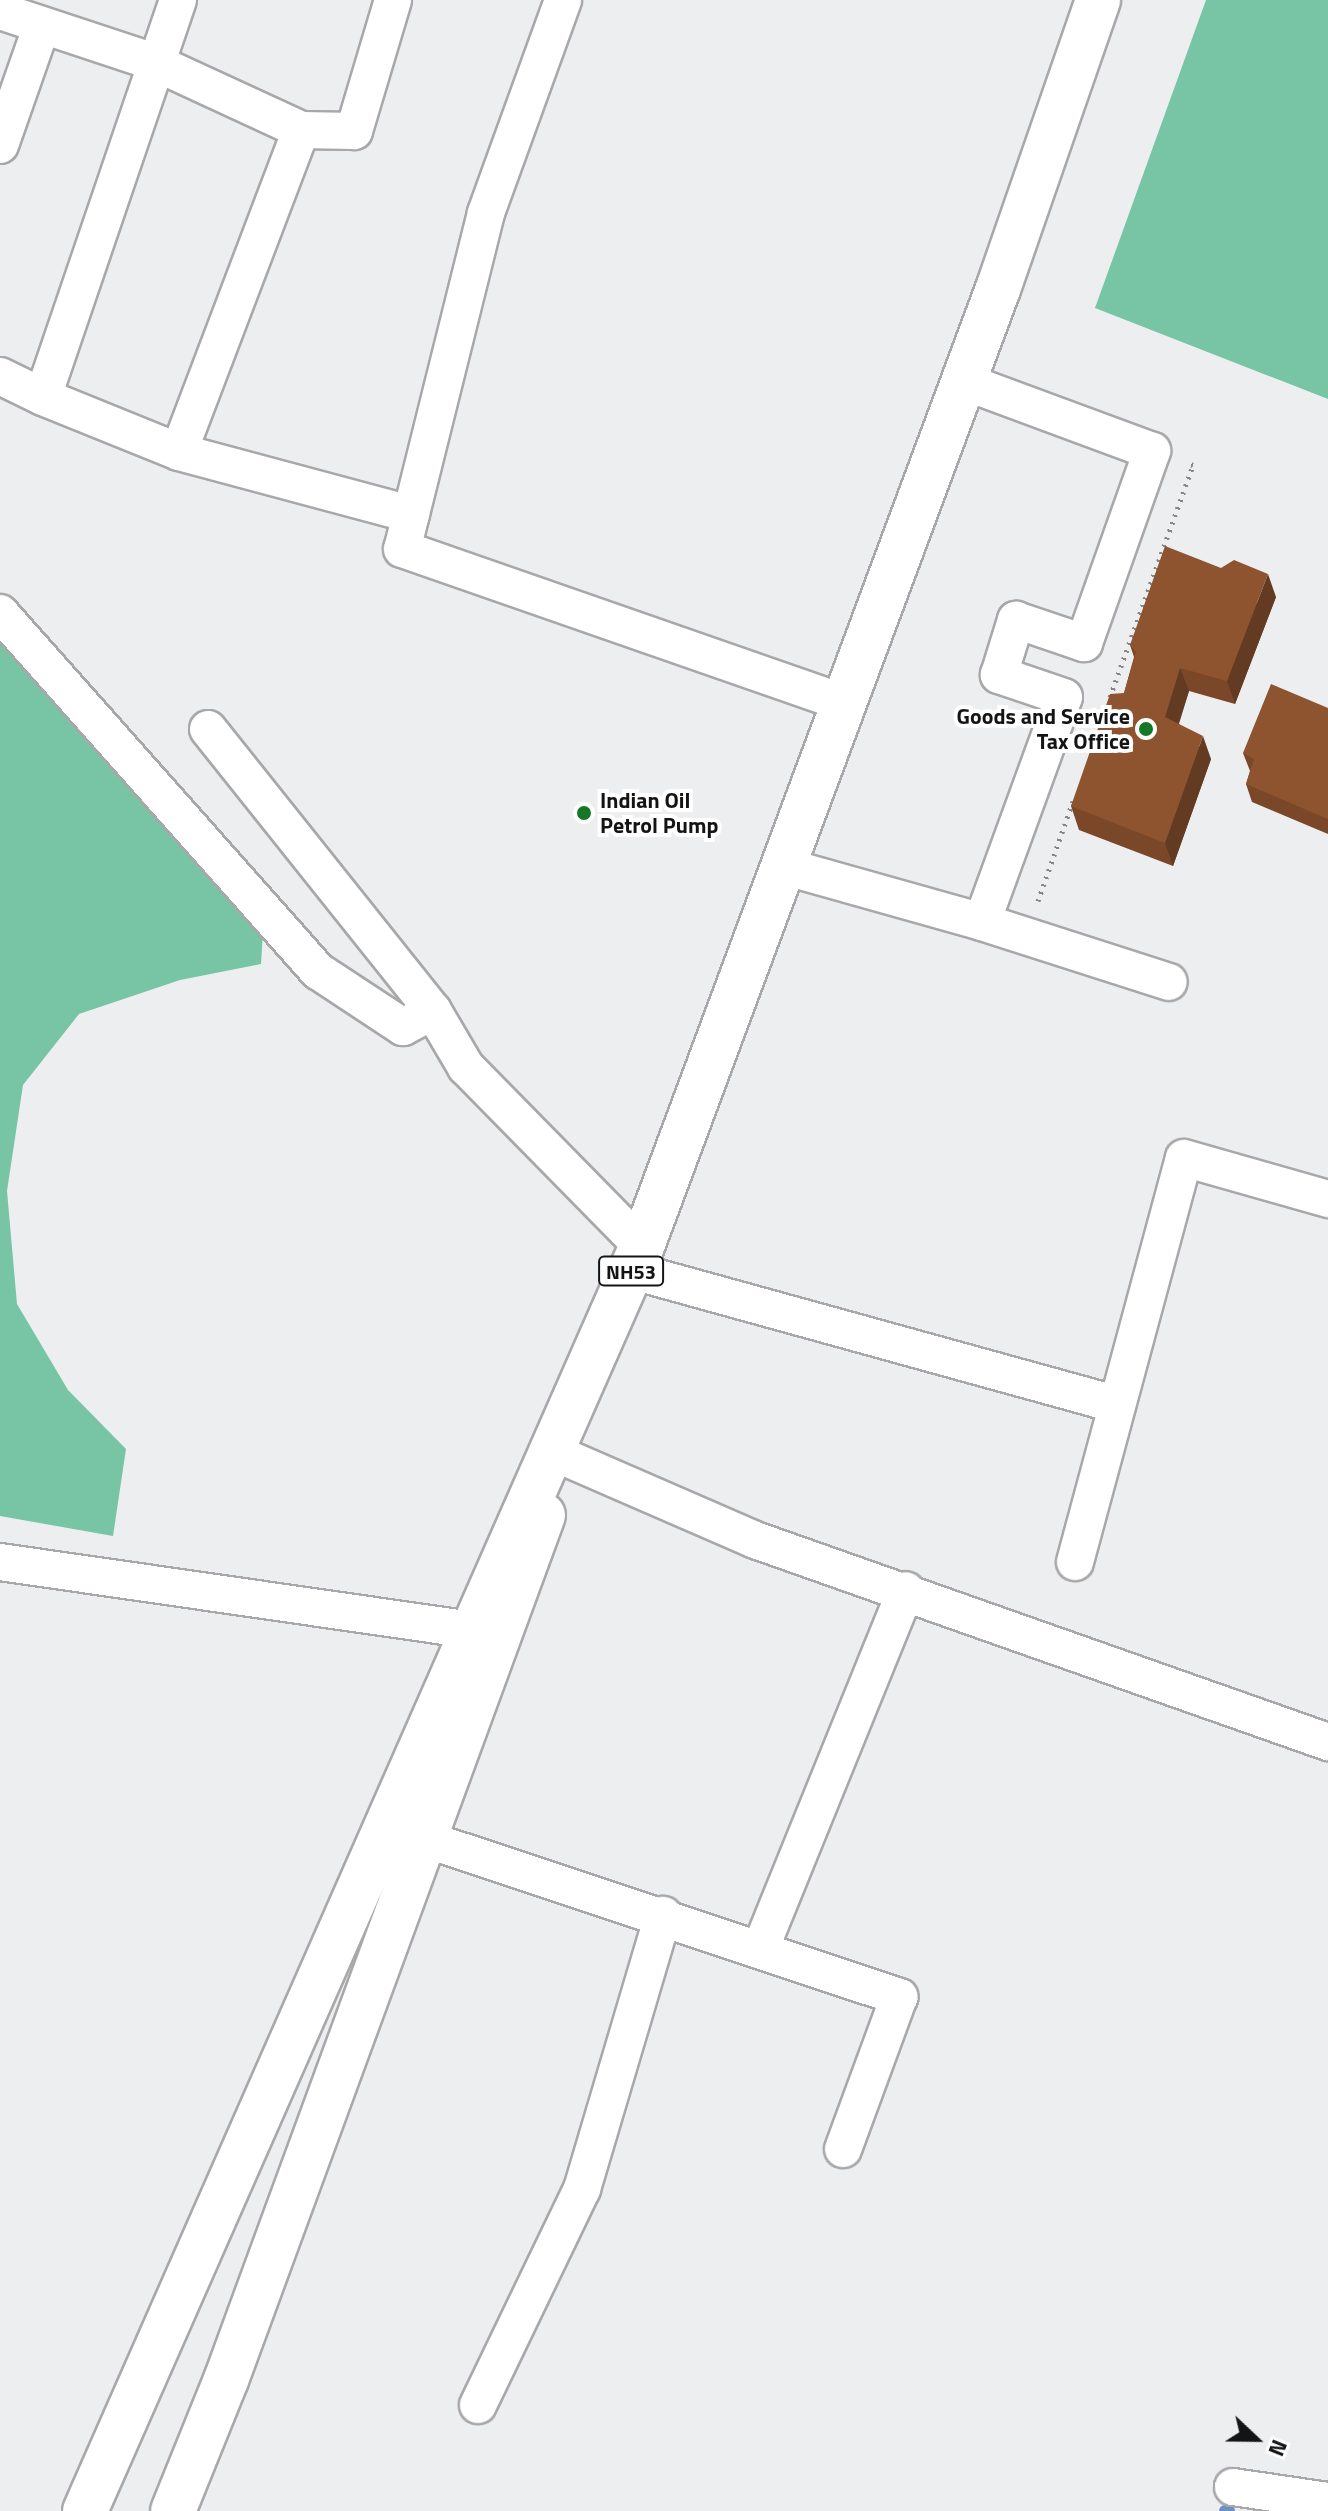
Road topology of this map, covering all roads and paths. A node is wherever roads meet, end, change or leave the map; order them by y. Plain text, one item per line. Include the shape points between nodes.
1 (178, 0) edge
2 (393, 0) edge
3 (563, 0) edge
4 (1098, 0) edge
5 (0, 11) edge
6 (42, 25) junction
7 (154, 62) junction
8 (301, 130) junction
9 (0, 145) edge
10 (0, 376) edge
11 (963, 381) junction
12 (43, 397) junction
13 (1152, 451) junction
14 (179, 452) junction
15 (411, 514) junction
16 (0, 613) edge
17 (1132, 634) junction
18 (1146, 639) edge
19 (844, 703) junction
20 (1108, 704) edge
21 (208, 729) dead end
22 (1078, 789) edge
23 (783, 866) junction
24 (982, 922) junction
25 (1026, 936) junction
26 (1169, 982) dead end
27 (433, 1011) junction
28 (1328, 1199) edge
29 (638, 1259) junction
30 (1115, 1404) junction
31 (564, 1457) junction
32 (0, 1562) edge
33 (1075, 1562) dead end
34 (906, 1590) junction
35 (473, 1630) junction
36 (1328, 1742) edge
37 (425, 1839) junction
38 (663, 1915) junction
39 (761, 1947) junction
40 (843, 2149) dead end
41 (478, 2405) dead end
42 (1233, 2487) dead end
43 (1328, 2501) edge
44 (85, 2511) edge
45 (173, 2511) edge

1 - 7 street
2 - 8 street via 354,131
3 - 15 street via 486,213
4 - 11 main road, NH53
5 - 6 street
6 - 7 street
6 - 9 street
7 - 8 street
7 - 12 street
8 - 14 street
10 - 12 street
11 - 13 street
11 - 19 main road, NH53
12 - 14 street
13 - 17 path via 1193,465
13 - 24 street via 1084,643 1016,620 999,675 1064,697
14 - 15 street
15 - 19 street via 402,549
16 - 27 street via 318,971 403,1027
17 - 18 path
17 - 20 path
19 - 23 main road, NH53
21 - 27 street
22 - 25 path
23 - 24 street
23 - 29 main road, NH53
24 - 25 street
25 - 26 street
27 - 29 street via 466,1067
28 - 30 street via 1184,1158
29 - 30 street
29 - 31 main road
29 - 35 main road, NH53
30 - 33 street
31 - 34 street via 755,1540
31 - 37 main road
32 - 35 street
34 - 36 street
34 - 39 street
35 - 44 main road, NH53
37 - 38 street
37 - 45 main road
38 - 39 street
38 - 41 street via 582,2189
39 - 40 street via 899,1997
42 - 43 street

